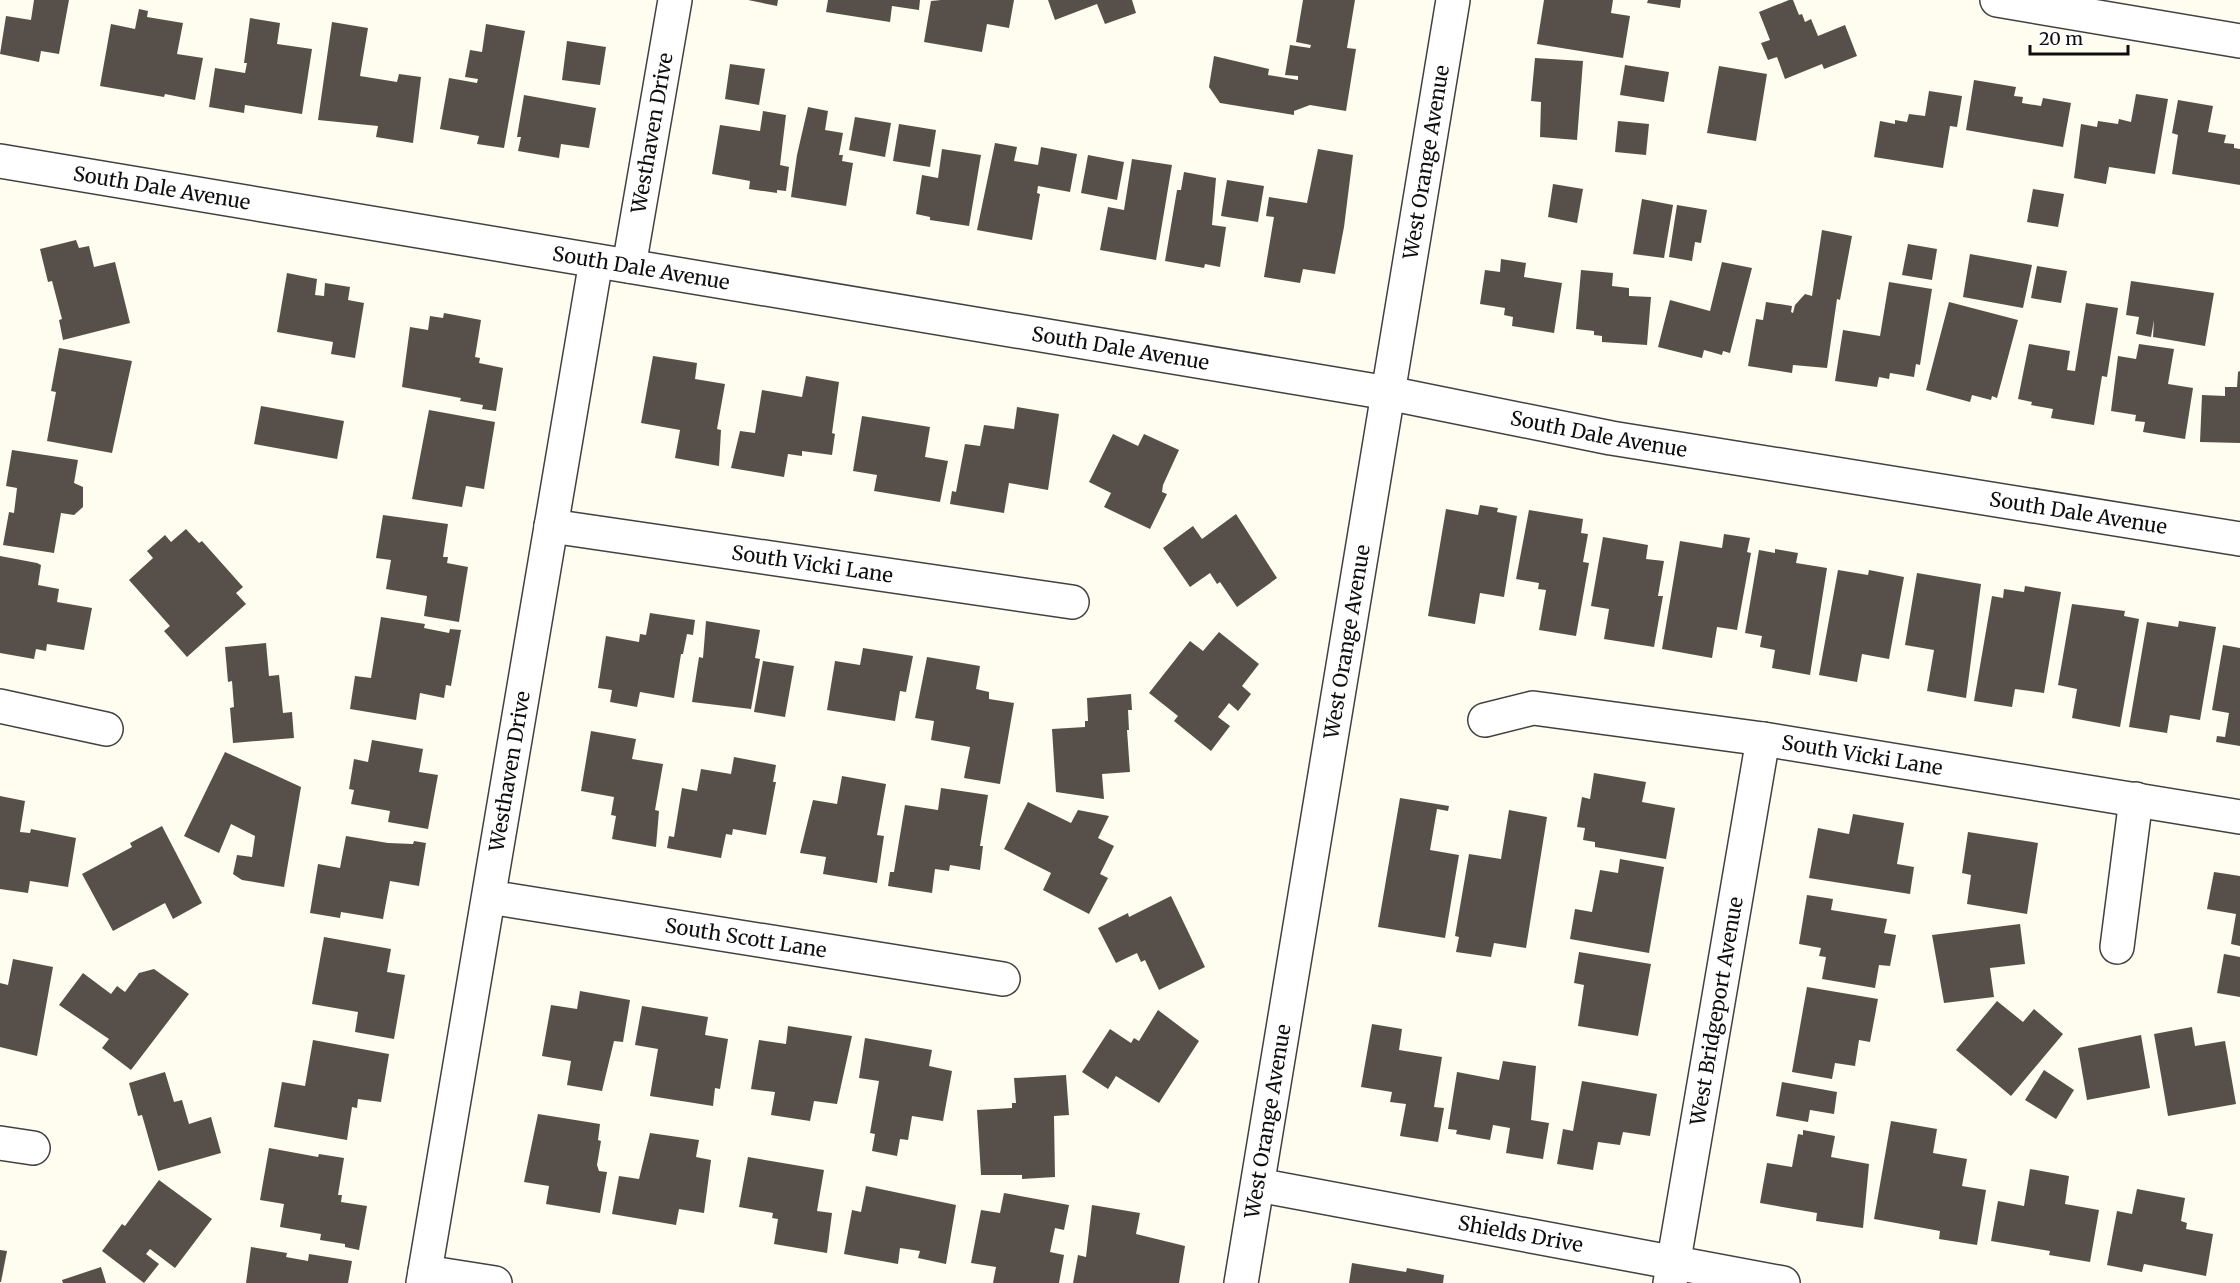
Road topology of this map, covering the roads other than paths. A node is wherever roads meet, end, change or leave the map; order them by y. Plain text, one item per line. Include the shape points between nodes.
1 (675, 0) edge
2 (1453, 0) edge
3 (1997, 0) edge
4 (2240, 41) edge
5 (0, 161) edge
6 (596, 261) junction
7 (629, 266) junction
8 (1388, 393) junction
9 (551, 526) junction
10 (2240, 538) edge
11 (1072, 602) dead end
12 (0, 706) edge
13 (1485, 720) dead end
14 (106, 729) dead end
15 (1763, 739) junction
16 (2136, 799) junction
17 (2240, 817) edge
18 (489, 897) junction
19 (2117, 947) dead end
20 (1003, 979) dead end
21 (0, 1143) edge
22 (33, 1148) dead end
23 (1257, 1185) junction
24 (1672, 1273) edge
25 (424, 1278) edge
26 (495, 1283) edge
27 (1241, 1283) edge
28 (1784, 1283) edge

1 - 7 street, Westhaven Drive
2 - 8 street, West Orange Avenue
3 - 4 street
5 - 6 street, South Dale Avenue
6 - 7 street, South Dale Avenue
6 - 9 street, Westhaven Drive
7 - 8 street, South Dale Avenue
8 - 10 street, South Dale Avenue via 1611,438
8 - 23 street, West Orange Avenue
9 - 11 street, South Vicki Lane
9 - 18 street, Westhaven Drive
12 - 14 street
13 - 15 street, South Vicki Lane via 1533,708
15 - 16 street, South Vicki Lane
15 - 24 street, West Bridgeport Avenue
16 - 17 street, South Vicki Lane
16 - 19 street
18 - 20 street, South Scott Lane
18 - 25 street, Westhaven Drive
21 - 22 street
23 - 24 street, Shields Drive
23 - 27 street, West Orange Avenue
24 - 28 street, Shields Drive
25 - 26 street

